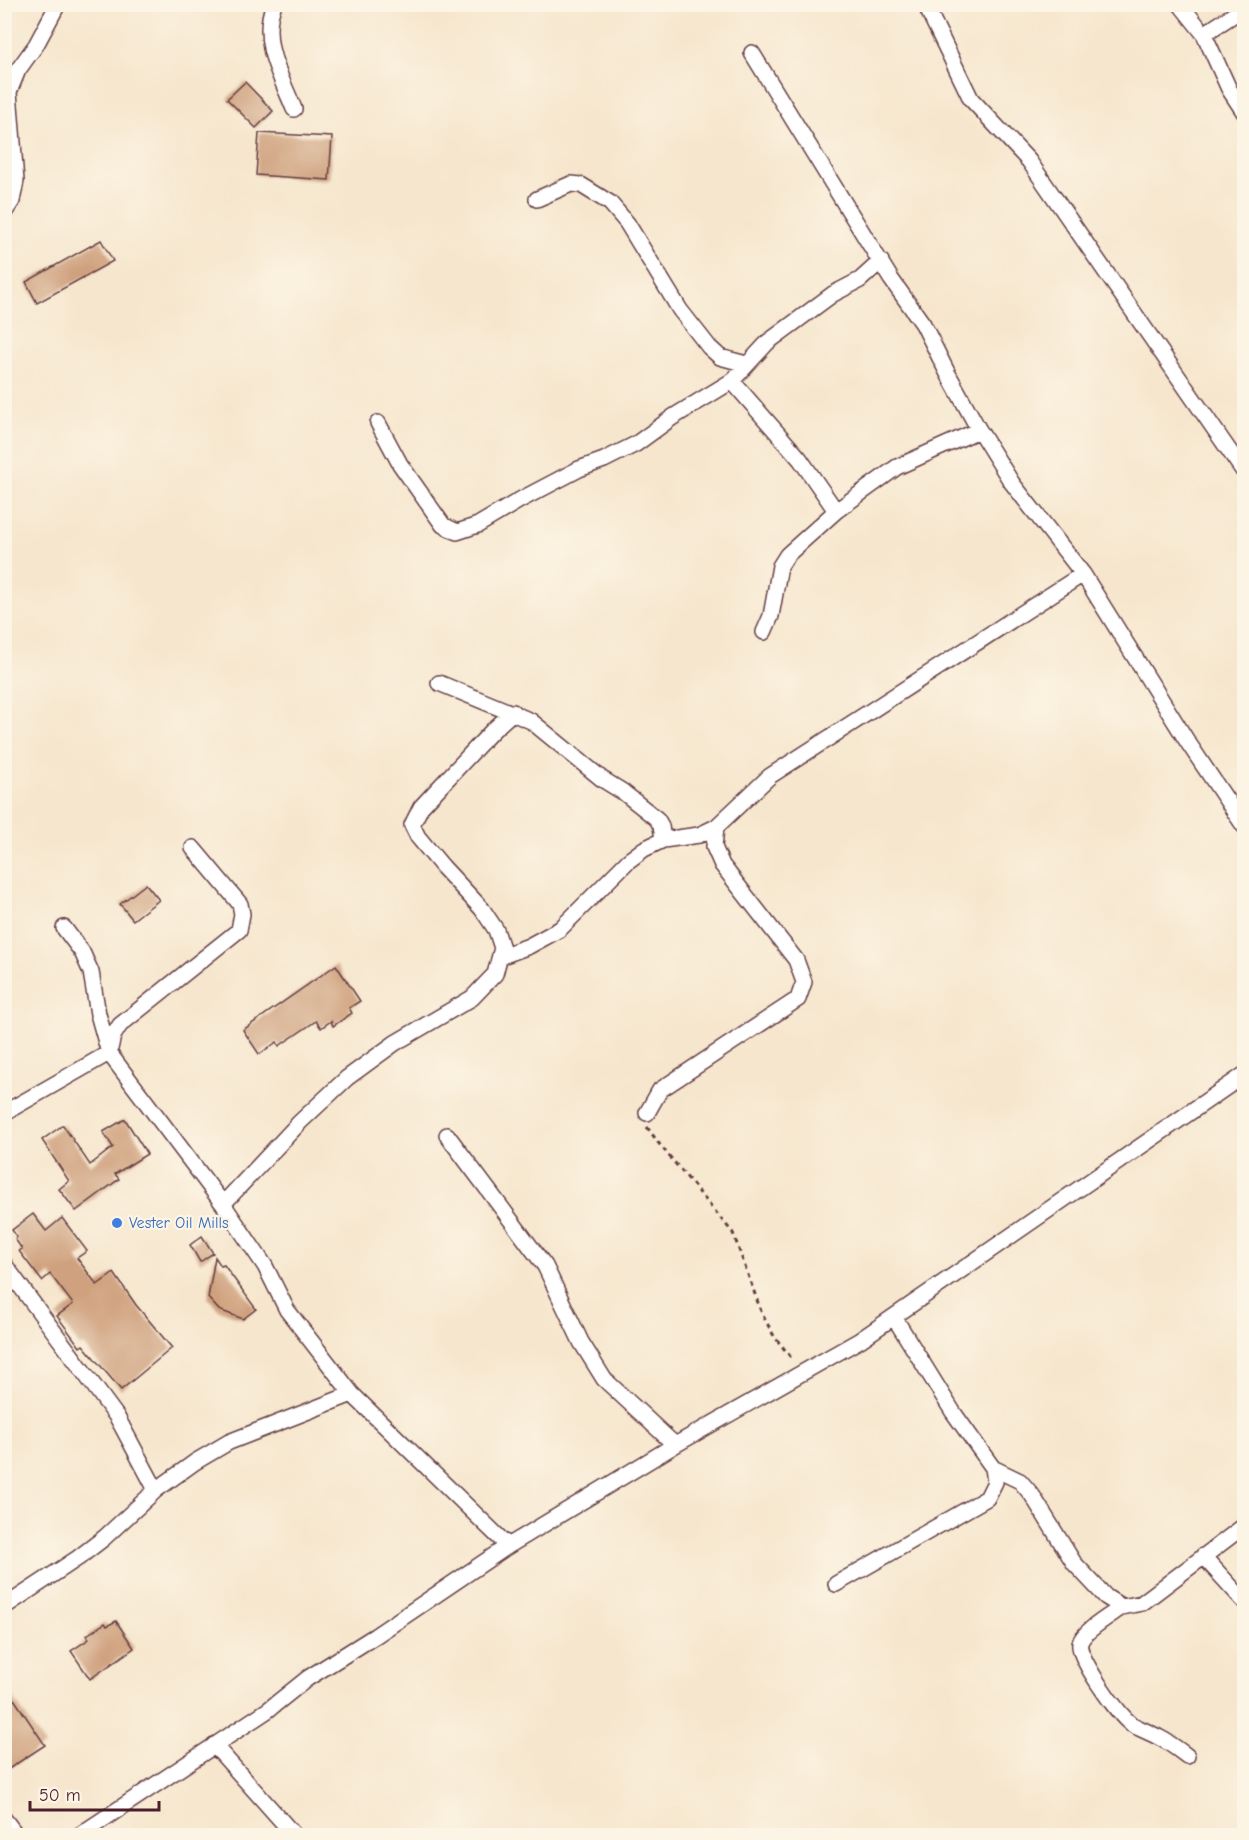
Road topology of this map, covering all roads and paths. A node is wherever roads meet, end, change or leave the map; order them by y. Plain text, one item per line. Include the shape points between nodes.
1 (58, 4) edge
2 (274, 4) edge
3 (925, 4) edge
4 (1180, 4) edge
5 (1245, 8) edge
6 (1204, 34) junction
7 (752, 53) dead end
8 (294, 109) dead end
9 (1245, 112) edge
10 (537, 199) dead end
11 (4, 213) edge
12 (881, 261) junction
13 (746, 364) junction
14 (732, 381) junction
15 (378, 423) dead end
16 (979, 430) junction
17 (1245, 472) edge
18 (836, 511) junction
19 (1083, 574) junction
20 (764, 632) dead end
21 (439, 683) dead end
22 (513, 712) junction
23 (1245, 826) edge
24 (716, 827) junction
25 (663, 840) junction
26 (193, 848) dead end
27 (64, 928) dead end
28 (502, 956) junction
29 (109, 1053) junction
30 (1245, 1075) edge
31 (4, 1113) edge
32 (647, 1113) joint
33 (447, 1135) dead end
34 (223, 1204) junction
35 (4, 1264) edge
36 (894, 1317) junction
37 (804, 1373) junction
38 (352, 1394) junction
39 (675, 1445) junction
40 (993, 1468) junction
41 (156, 1490) junction
42 (1245, 1526) edge
43 (508, 1546) junction
44 (1203, 1556) junction
45 (836, 1584) dead end
46 (1245, 1601) edge
47 (4, 1607) edge
48 (1122, 1607) junction
49 (214, 1745) junction
50 (1187, 1756) dead end
51 (4, 1819) edge
52 (17, 1836) edge
53 (78, 1836) edge
54 (295, 1836) edge

1 - 11 street via 9,92 16,181 12,201
2 - 8 street via 269,16 271,50
3 - 17 street via 971,99 1029,161
4 - 6 street
5 - 6 street
6 - 9 street via 1229,89
7 - 12 street
10 - 13 street via 571,184 581,185 610,203 709,347 720,357
12 - 13 street via 860,280 801,316
12 - 16 street via 923,324
13 - 14 street
14 - 15 street via 636,444 457,532 442,525 400,464
14 - 18 street via 800,459
16 - 18 street via 897,468
16 - 19 street via 1012,483
18 - 20 street via 780,566 771,616
19 - 23 street
19 - 24 street via 770,776
21 - 22 street
22 - 25 street via 531,721 657,819
22 - 28 street via 421,807 412,825 442,866 482,909 501,939
24 - 25 street via 699,835
24 - 32 street via 714,847 722,865 796,960 804,982 798,999 660,1090
25 - 28 street via 628,861 560,929
26 - 29 street via 240,904 239,930 120,1025
27 - 29 street via 91,972
28 - 34 street via 495,974 472,998 394,1043 347,1078
29 - 31 street
29 - 34 street
30 - 36 street
32 - 37 path via 647,1129 733,1233 762,1314
33 - 39 street via 545,1266 604,1379
34 - 38 street via 265,1266 287,1310
35 - 41 street via 117,1417
36 - 37 street
36 - 40 street
37 - 39 street
38 - 41 street via 229,1442
38 - 43 street
39 - 43 street
40 - 45 street via 995,1482 987,1498
40 - 48 street via 1020,1481 1074,1563 1106,1597
41 - 47 street via 95,1545
42 - 44 street
43 - 49 street
44 - 46 street
44 - 48 street via 1142,1603
48 - 50 street via 1085,1634 1079,1650 1124,1718
49 - 53 street
49 - 54 street
51 - 52 street

